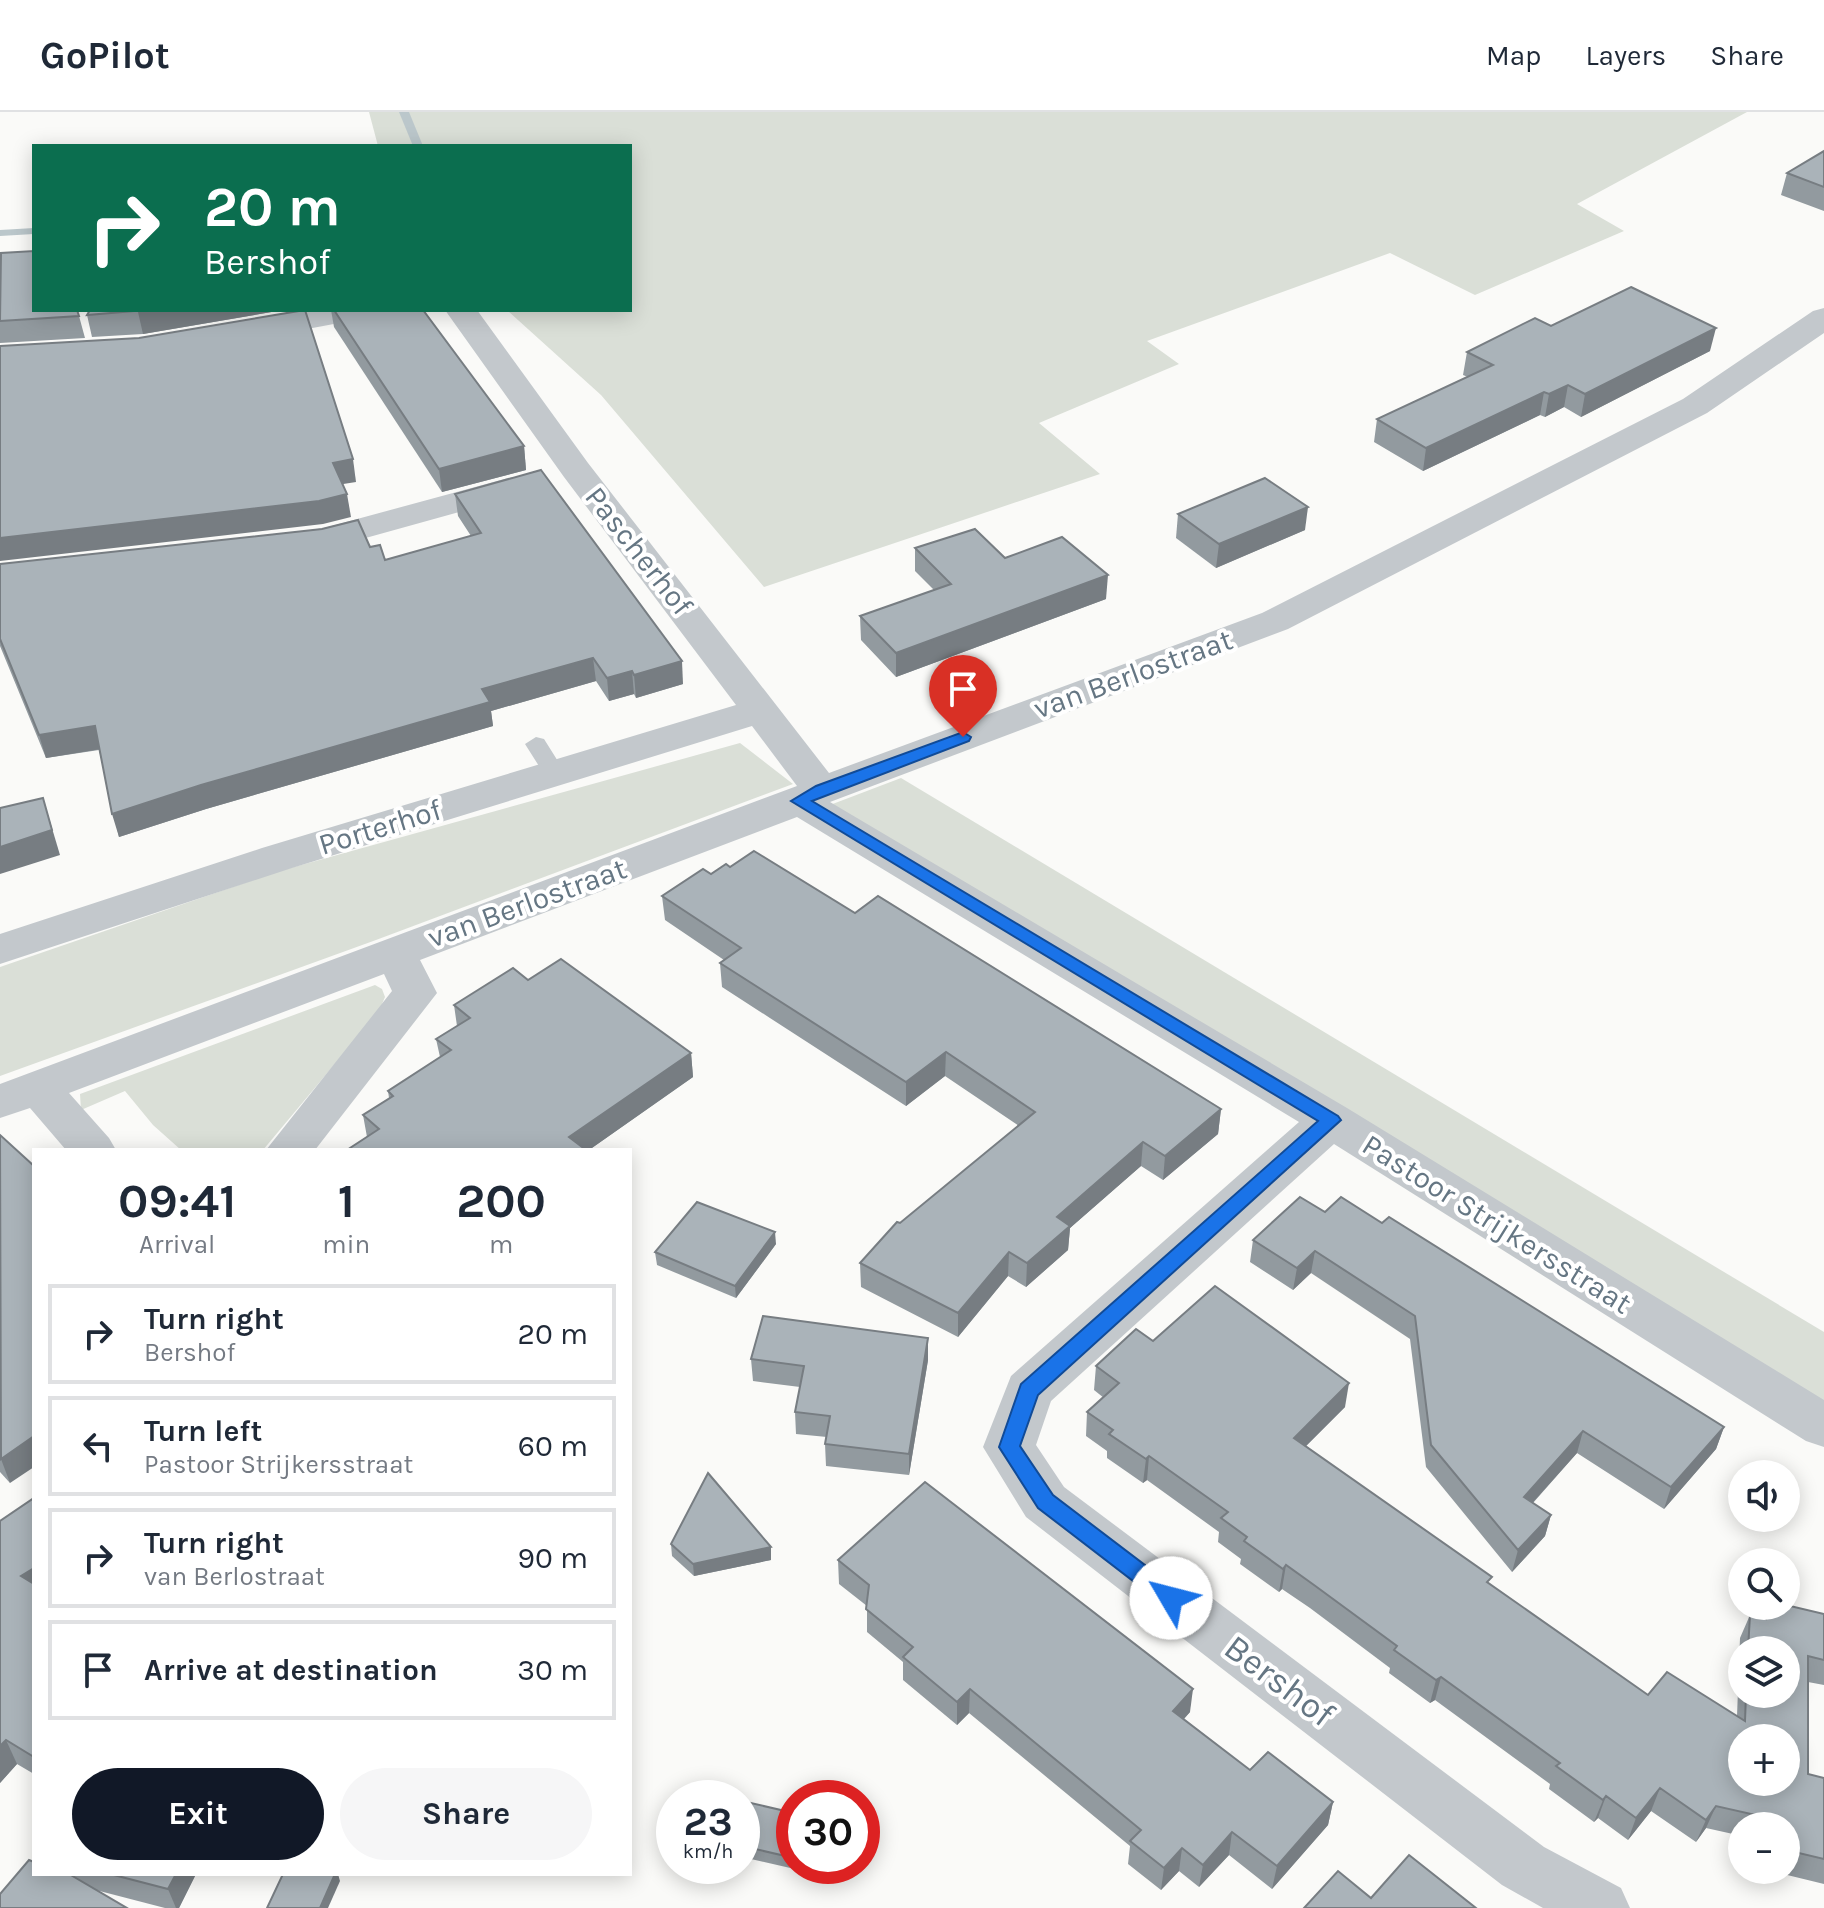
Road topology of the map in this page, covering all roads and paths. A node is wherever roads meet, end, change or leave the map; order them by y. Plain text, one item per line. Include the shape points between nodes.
1 (344, 312) edge
2 (462, 312) edge
3 (1824, 318) edge
4 (218, 335) edge
5 (576, 470) junction
6 (270, 546) edge
7 (762, 710) junction
8 (810, 795) junction
9 (0, 949) edge
10 (394, 952) junction
11 (19, 1095) edge
12 (1331, 1120) junction
13 (90, 1148) edge
14 (291, 1148) edge
15 (1824, 1426) edge
16 (1600, 1908) edge

1 - 4 street
2 - 5 street, Pascherhof
3 - 8 street, van Berlostraat via 1695,406 1275,621
5 - 6 street via 326,538
5 - 7 street, Pascherhof
7 - 8 street, Pascherhof
7 - 9 street, Porterhof via 546,759 267,861
8 - 10 street, van Berlostraat
8 - 12 street, Pastoor Strijkersstraat
10 - 11 street, van Berlostraat
10 - 14 street via 415,993
11 - 13 street
12 - 15 street, Pastoor Strijkersstraat
12 - 16 street, Bershof via 1029,1390 1009,1447 1045,1502 1523,1866

